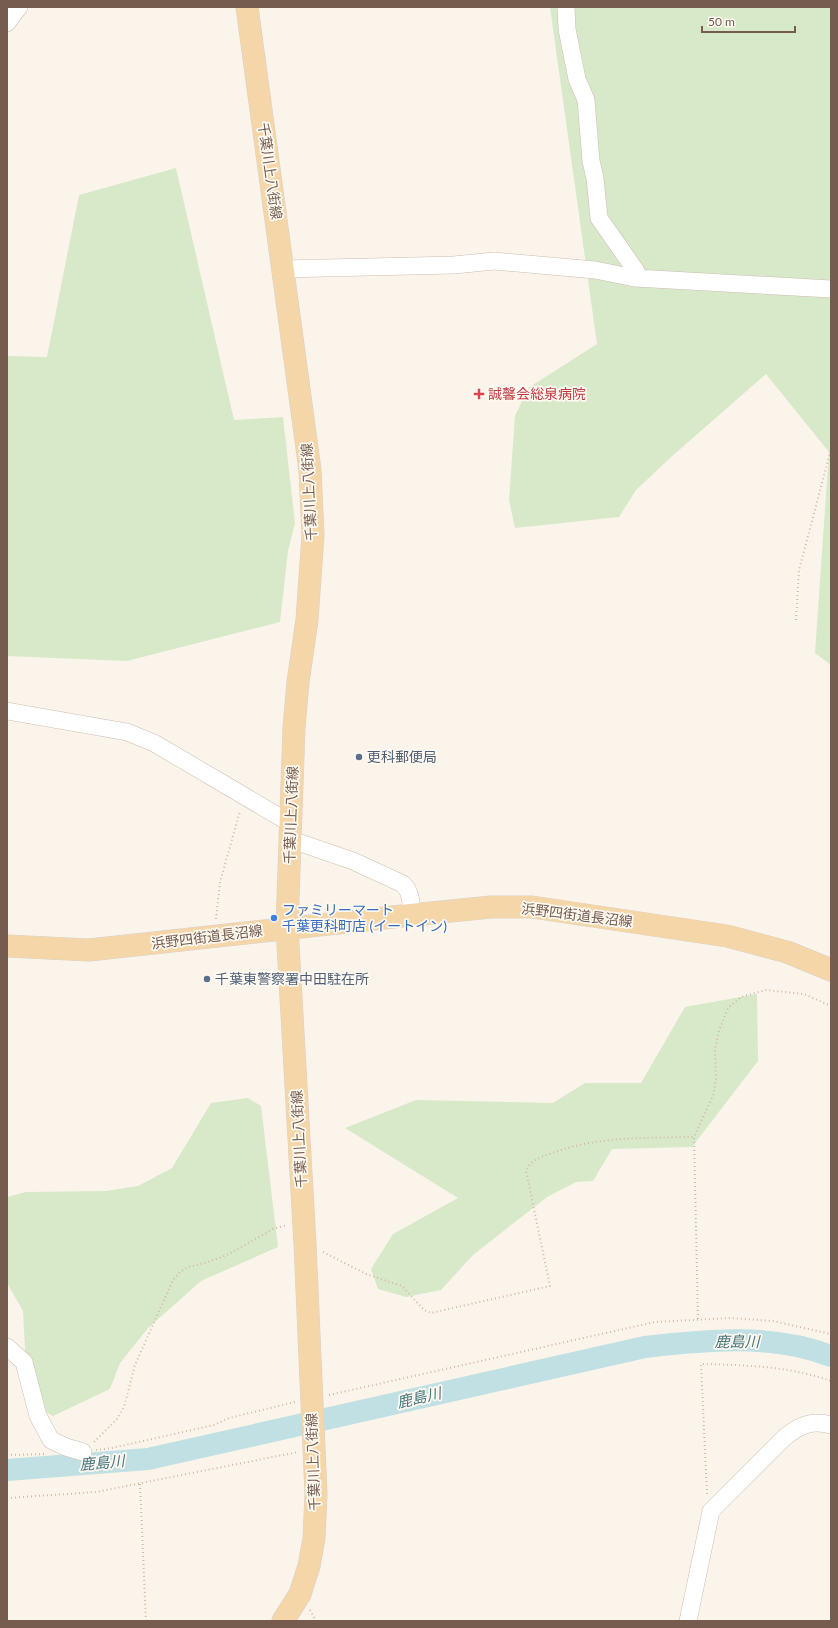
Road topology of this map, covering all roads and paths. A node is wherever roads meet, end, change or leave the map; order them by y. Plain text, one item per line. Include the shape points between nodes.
1 (19, 7) edge
2 (247, 7) edge
3 (566, 7) edge
4 (7, 23) edge
5 (283, 269) junction
6 (635, 278) junction
7 (831, 289) edge
8 (831, 449) edge
9 (796, 620) dead end
10 (7, 711) edge
11 (244, 796) junction
12 (290, 831) junction
13 (411, 915) junction
14 (287, 927) junction
15 (217, 936) junction
16 (7, 946) edge
17 (831, 970) edge
18 (831, 1006) edge
19 (694, 1136) junction
20 (304, 1222) junction
21 (305, 1244) junction
22 (698, 1319) junction
23 (831, 1334) edge
24 (7, 1347) edge
25 (831, 1381) edge
26 (311, 1399) junction
27 (831, 1425) edge
28 (313, 1449) junction
29 (83, 1452) junction
30 (53, 1453) dead end
31 (7, 1455) edge
32 (140, 1484) junction
33 (7, 1498) edge
34 (710, 1511) junction
35 (146, 1621) edge
36 (283, 1621) edge
37 (688, 1621) edge

1 - 4 street
2 - 5 main road, 千葉川上八街線
3 - 6 street via 567,29 577,79 586,100 599,218 636,271
5 - 6 street via 454,265 494,261 595,270
5 - 12 main road, 千葉川上八街線 via 310,470 313,535 307,620 298,682
6 - 7 street
8 - 9 path via 799,570
10 - 11 street via 128,732 154,743
11 - 12 street
11 - 15 path via 220,882
12 - 13 street via 403,884 410,895
12 - 14 main road, 千葉川上八街線
13 - 14 main road, 浜野四街道長沼線
13 - 17 main road, 浜野四街道長沼線 via 491,907 532,907 727,936 787,952
14 - 15 main road, 浜野四街道長沼線
14 - 20 main road, 千葉川上八街線
15 - 16 main road, 浜野四街道長沼線 via 89,950
18 - 19 path via 804,994 766,990 741,997 728,1008 718,1031 713,1096
19 - 21 path via 603,1140 569,1146 534,1160 528,1165 526,1171 550,1286 431,1312 424,1310 402,1286 366,1274
19 - 22 path
20 - 21 main road, 千葉川上八街線
20 - 29 path via 273,1229 227,1255 180,1272 173,1280 135,1365 124,1407 117,1419
21 - 26 main road, 千葉川上八街線
22 - 23 path via 773,1321
22 - 26 path via 655,1322
24 - 29 street via 24,1362 38,1416 51,1440
25 - 34 path via 795,1370 701,1364 707,1500
26 - 28 main road, 千葉川上八街線
26 - 29 path via 229,1418 214,1425
27 - 34 street via 822,1422 809,1423 796,1428
28 - 32 path
28 - 36 main road, 千葉川上八街線 via 316,1494 314,1538 300,1594
30 - 31 path
32 - 33 path via 96,1492
32 - 35 path
34 - 37 street

